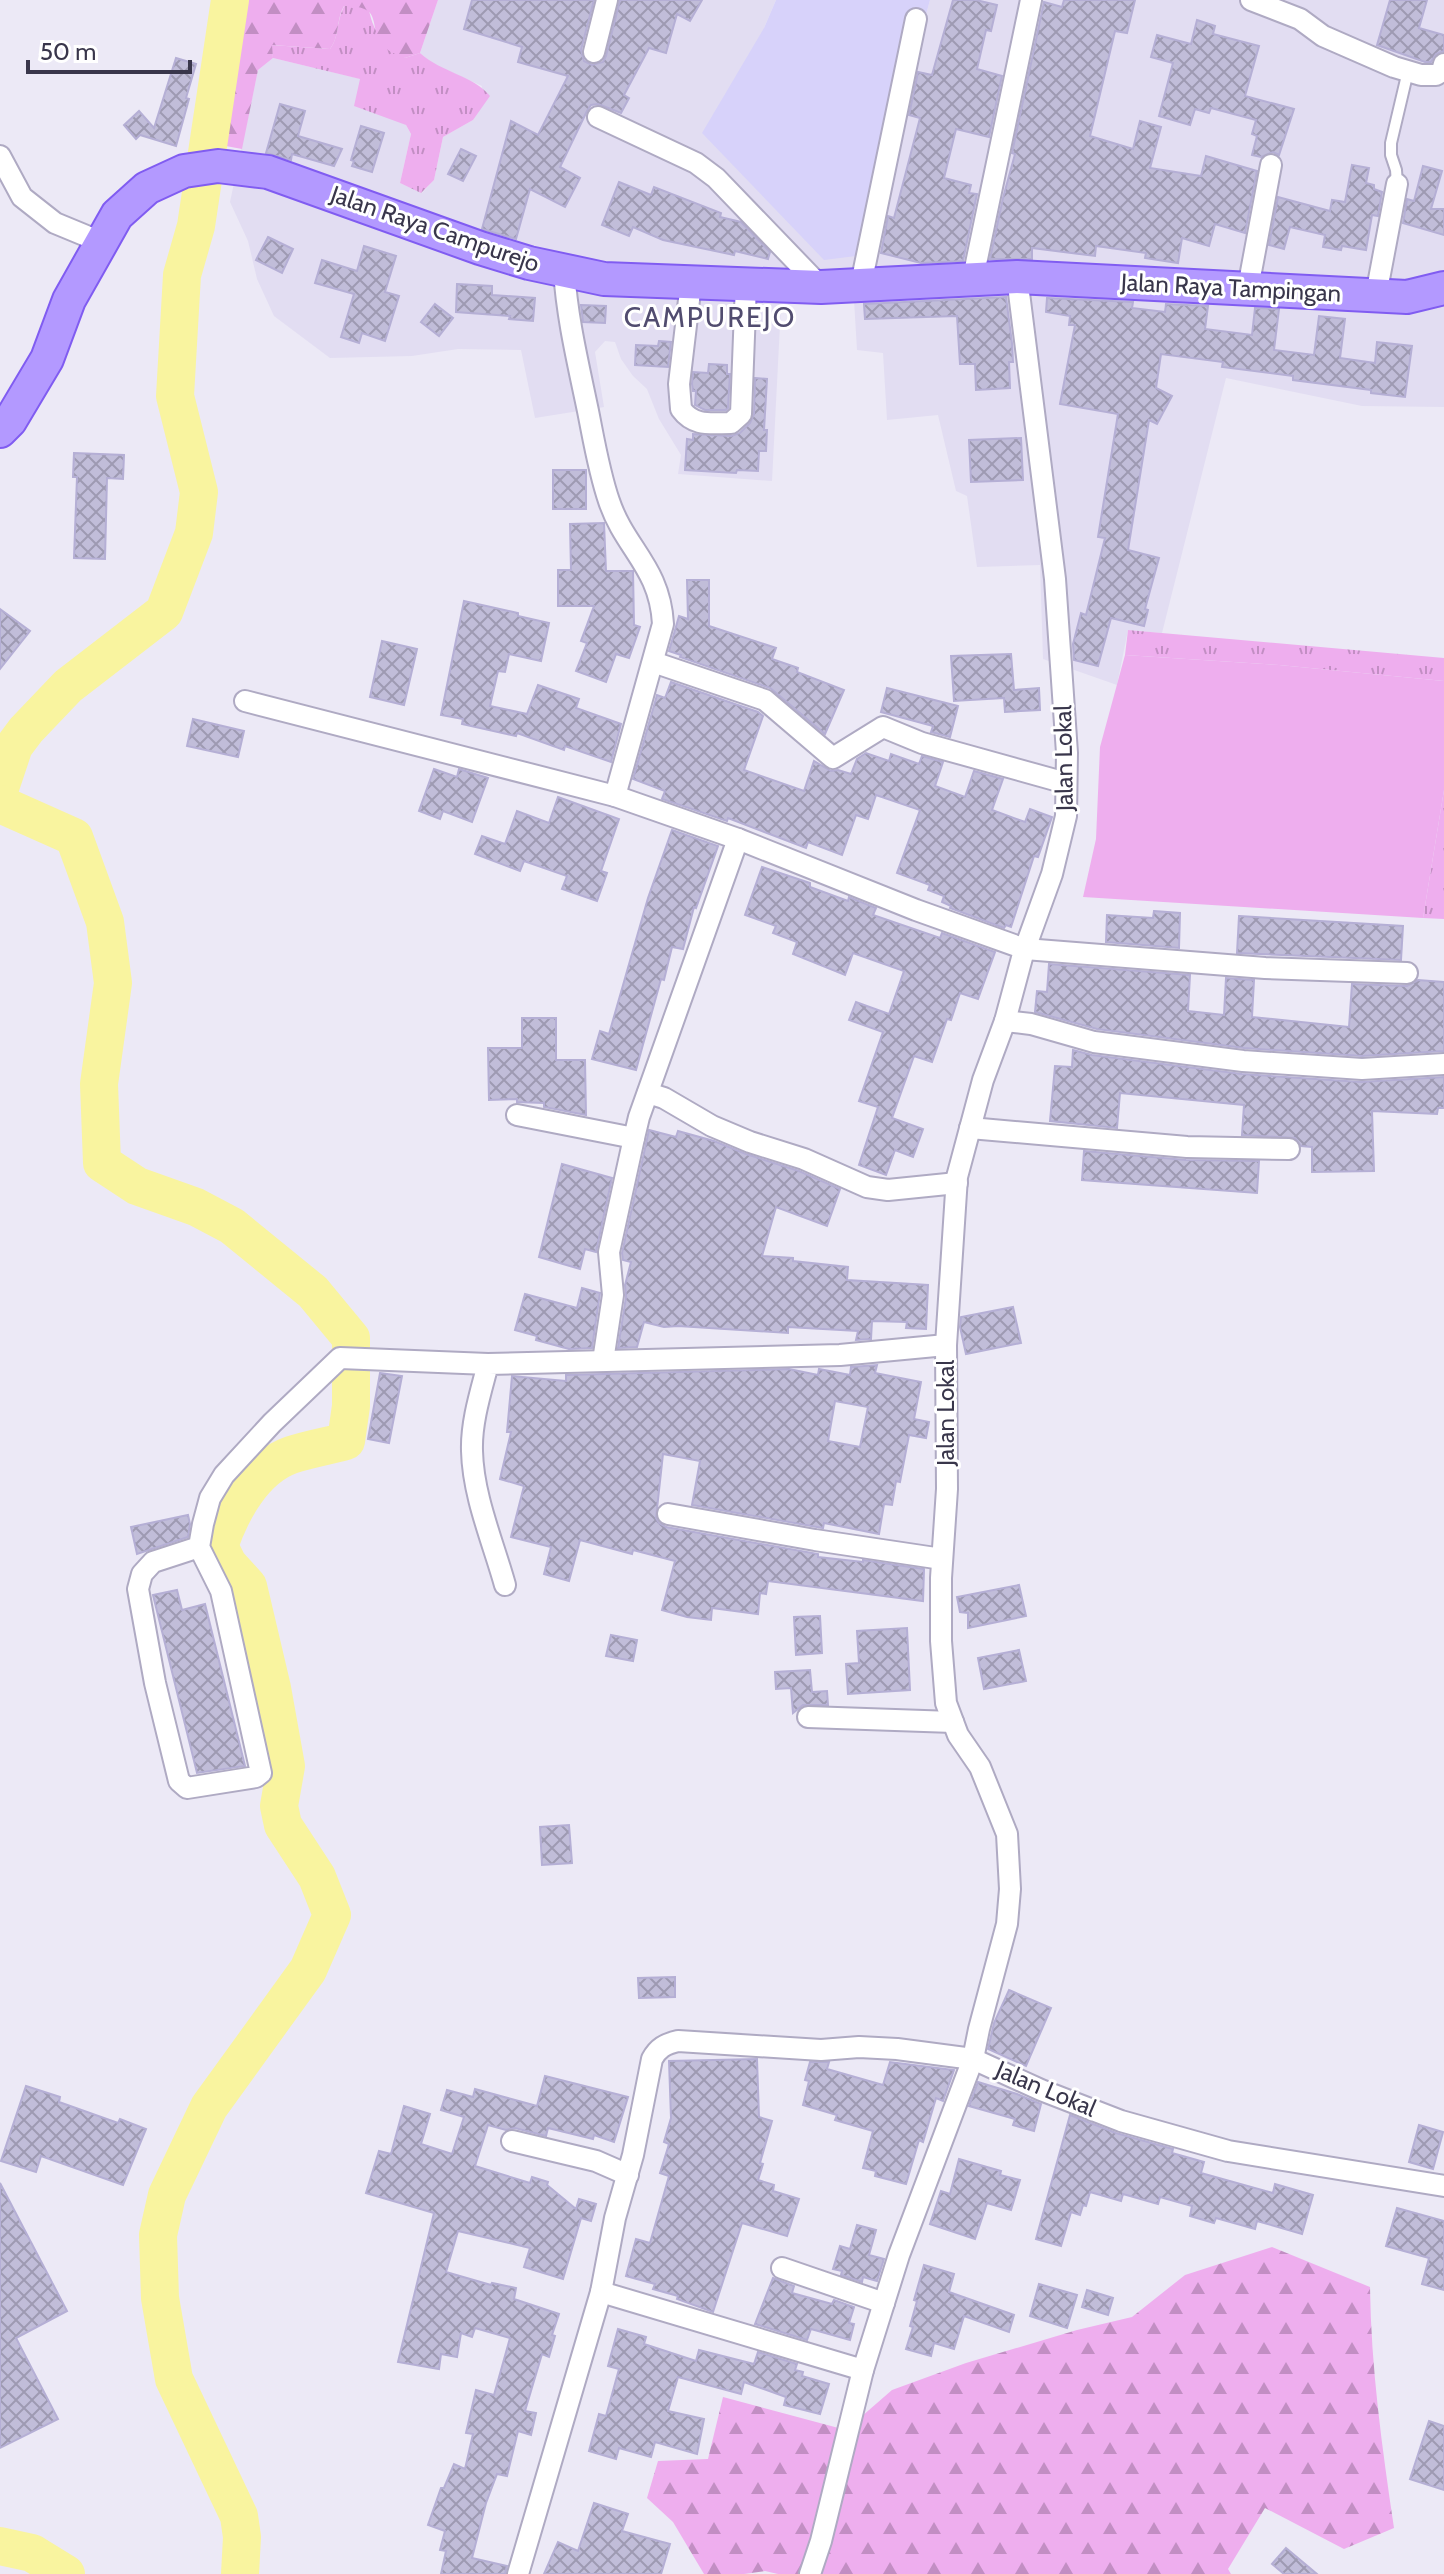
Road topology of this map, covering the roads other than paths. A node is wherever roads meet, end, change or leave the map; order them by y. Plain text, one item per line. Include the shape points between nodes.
1 (607, 0) edge
2 (1031, 0) edge
3 (1251, 0) edge
4 (916, 19) dead end
5 (594, 52) dead end
6 (1444, 64) edge
7 (1408, 71) junction
8 (598, 117) dead end
9 (0, 156) edge
10 (1271, 165) dead end
11 (1397, 184) joint
12 (101, 242) junction
13 (564, 270) junction
14 (1017, 277) junction
15 (973, 278) junction
16 (691, 283) junction
17 (746, 284) junction
18 (861, 284) junction
19 (821, 287) junction
20 (1248, 288) junction
21 (1444, 288) edge
22 (1376, 295) junction
23 (0, 431) edge
24 (653, 662) junction
25 (245, 701) dead end
26 (1066, 783) junction
27 (615, 796) junction
28 (738, 839) junction
29 (1025, 949) junction
30 (1407, 973) dead end
31 (1005, 1021) junction
32 (1444, 1064) edge
33 (648, 1093) junction
34 (517, 1115) dead end
35 (970, 1128) junction
36 (634, 1138) junction
37 (1289, 1149) dead end
38 (957, 1183) junction
39 (946, 1345) junction
40 (603, 1361) junction
41 (488, 1364) junction
42 (668, 1514) dead end
43 (199, 1547) junction
44 (942, 1559) junction
45 (505, 1585) dead end
46 (808, 1717) dead end
47 (953, 1722) junction
48 (973, 2059) junction
49 (512, 2141) dead end
50 (628, 2175) junction
51 (1444, 2186) edge
52 (782, 2268) dead end
53 (601, 2292) junction
54 (884, 2303) junction
55 (863, 2370) junction
56 (518, 2574) edge
57 (810, 2574) edge

1 - 5 street
2 - 15 street
3 - 7 street
4 - 18 street
6 - 7 street via 1436,75
7 - 11 lane via 1391,143
8 - 19 street via 696,163 716,178
9 - 12 street via 22,197 55,223
10 - 20 street
11 - 22 street
12 - 13 main road, Jalan Raya Campurejo via 117,215 147,188 184,171 218,166 268,172 480,248
12 - 23 main road, Jalan Raya Campurejo via 69,300 47,359
13 - 16 main road, Jalan Raya Campurejo via 604,279
13 - 24 street via 569,325 603,481 617,520 662,603 663,624
14 - 15 main road, Jalan Raya Campurejo
14 - 20 main road, Jalan Raya Tampingan
14 - 26 street, Jalan Lokal via 1055,579
15 - 18 main road, Jalan Raya Campurejo
16 - 17 main road, Jalan Raya Campurejo
16 - 17 street via 679,384 681,409 702,423 731,423 741,414
17 - 19 main road, Jalan Raya Campurejo
18 - 19 main road, Jalan Raya Campurejo
20 - 22 main road, Jalan Raya Tampingan
21 - 22 main road, Jalan Raya Tampingan via 1407,297
24 - 26 street via 765,700 833,758 883,727
24 - 27 street
25 - 27 street
26 - 29 street, Jalan Lokal via 1066,816 1052,874
27 - 28 street
28 - 29 street
28 - 33 street
29 - 30 street
29 - 31 street, Jalan Lokal
31 - 32 street via 1094,1042 1243,1061 1362,1069
31 - 35 street, Jalan Lokal
33 - 36 street
33 - 38 street via 750,1142 867,1187
34 - 36 street
35 - 37 street via 1187,1147
35 - 38 street, Jalan Lokal
36 - 40 street via 609,1252 613,1295
38 - 39 street, Jalan Lokal
39 - 40 street via 840,1355
39 - 44 street, Jalan Lokal
40 - 41 street
41 - 43 street via 340,1358 224,1475 210,1498
41 - 45 street via 472,1458
42 - 44 street
43 - 43 street via 221,1591 261,1773 187,1788 179,1781 138,1589 153,1562
44 - 47 street, Jalan Lokal via 941,1641 946,1703
46 - 47 street
47 - 48 street, Jalan Lokal via 980,1767 1007,1834 1007,1924
48 - 50 street via 859,2047 668,2044 652,2059
48 - 51 street, Jalan Lokal via 1121,2121 1228,2151
48 - 54 street
49 - 50 street via 596,2161
50 - 53 street
52 - 54 street
53 - 55 street
53 - 56 street
54 - 55 street
55 - 57 street

